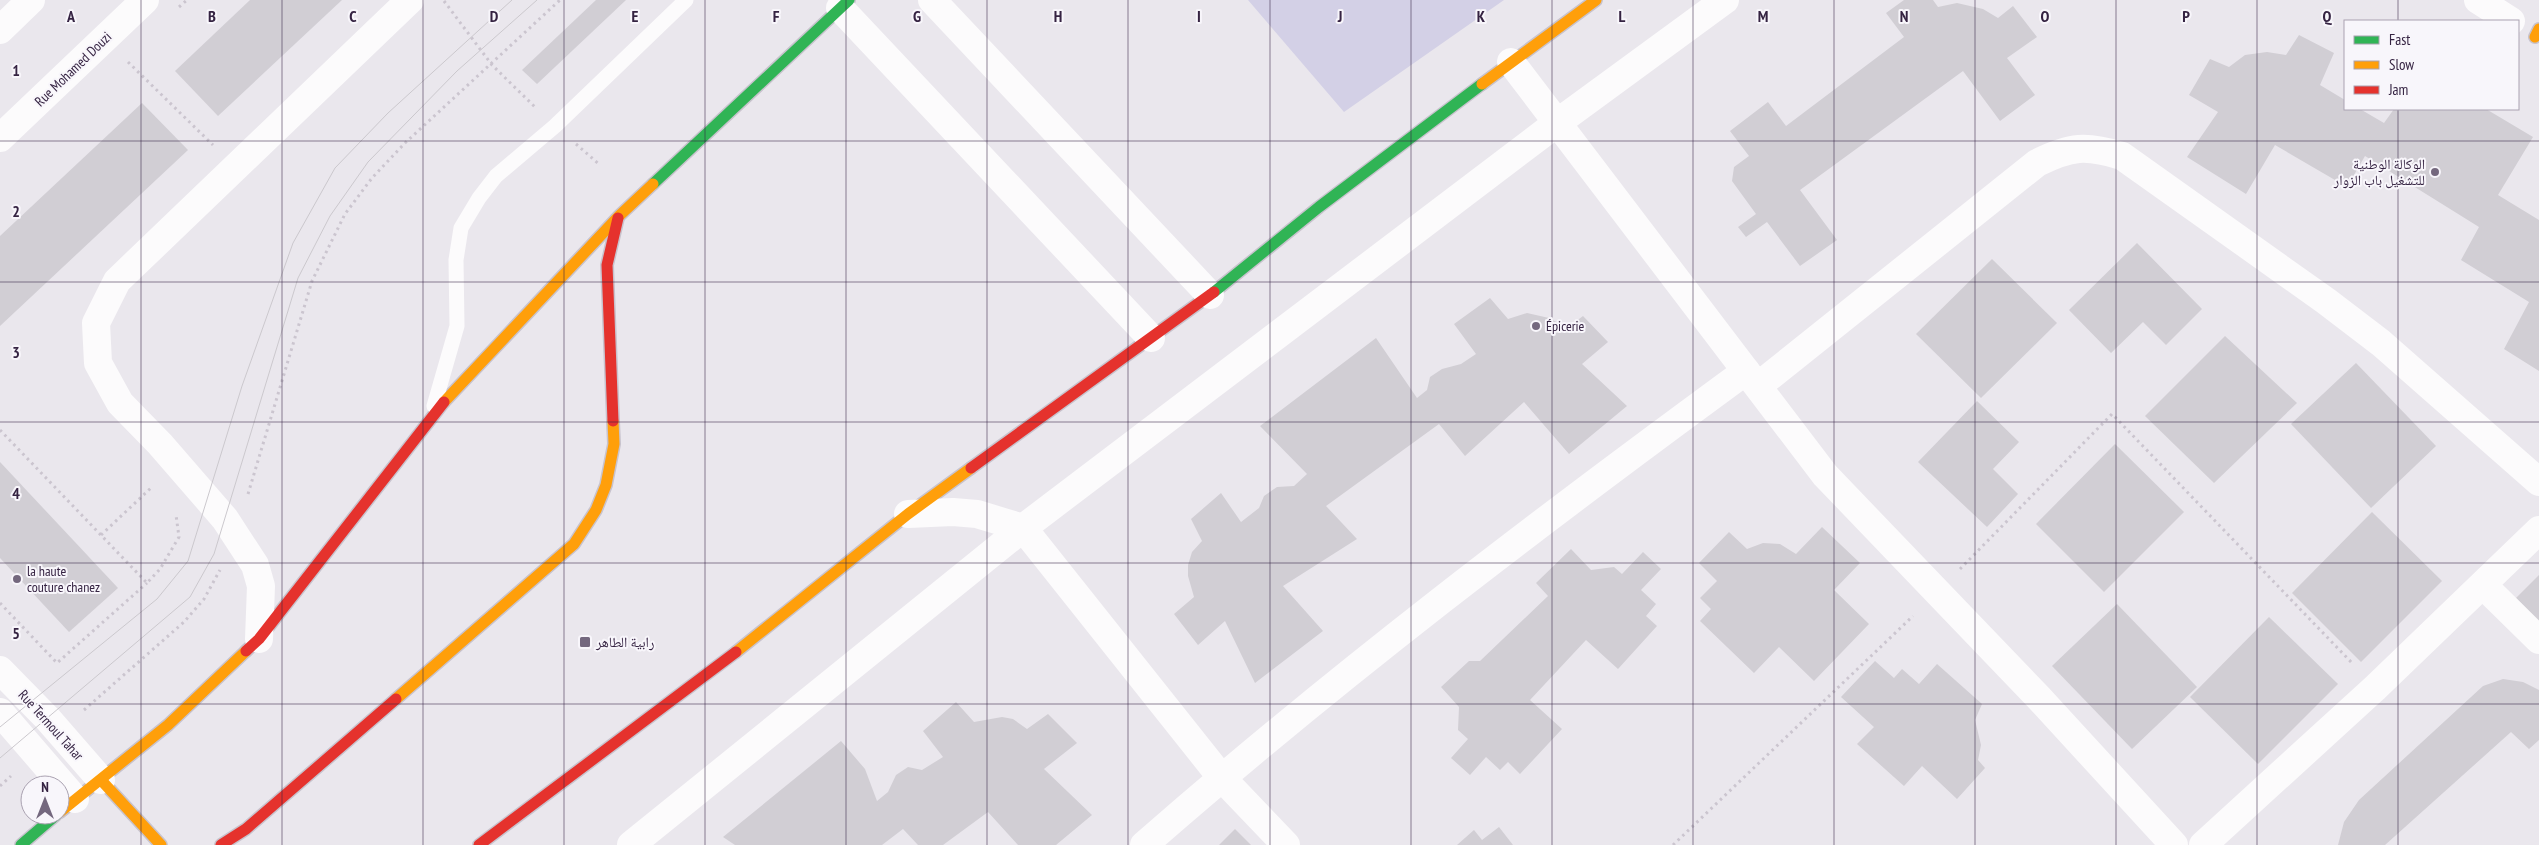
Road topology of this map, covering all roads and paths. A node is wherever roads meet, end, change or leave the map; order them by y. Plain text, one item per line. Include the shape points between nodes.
1 (31, 0) edge
2 (145, 0) edge
3 (410, 0) edge
4 (443, 0) edge
5 (560, 0) edge
6 (686, 0) edge
7 (932, 0) edge
8 (1596, 0) edge
9 (1725, 0) edge
10 (2478, 0) edge
11 (845, 4) edge
12 (2509, 20) edge
13 (0, 30) edge
14 (124, 58) dead end
15 (1510, 62) junction
16 (492, 65) junction
17 (1557, 123) junction
18 (0, 138) edge
19 (215, 147) dead end
20 (618, 216) junction
21 (1210, 295) junction
22 (1150, 338) junction
23 (1752, 379) junction
24 (431, 415) junction
25 (0, 430) edge
26 (158, 482) dead end
27 (2539, 482) edge
28 (176, 510) dead end
29 (908, 514) junction
30 (1023, 528) junction
31 (2539, 530) edge
32 (101, 535) junction
33 (235, 535) junction
34 (147, 583) junction
35 (2483, 585) junction
36 (1937, 593) junction
37 (0, 603) edge
38 (259, 639) junction
39 (2539, 640) edge
40 (0, 670) edge
41 (2375, 688) junction
42 (0, 712) edge
43 (59, 733) junction
44 (35, 755) junction
45 (46, 775) edge
46 (1221, 777) junction
47 (101, 780) junction
48 (0, 786) edge
49 (70, 804) edge
50 (45, 825) edge
51 (21, 845) edge
52 (161, 845) edge
53 (221, 845) edge
54 (479, 845) edge
55 (631, 845) edge
56 (1144, 845) edge
57 (1286, 845) edge
58 (1673, 845) edge
59 (2174, 845) edge
60 (2203, 845) edge

1 - 13 street
2 - 18 street, Rue Mohamed Douzi
3 - 33 street via 117,281 96,323 98,363 120,403 160,444
4 - 16 path
5 - 16 path
6 - 24 lane via 555,126 496,176 479,198 461,228 456,260 457,326
7 - 21 street
8 - 15 main road
9 - 17 street
10 - 12 street
11 - 20 main road
11 - 22 street
14 - 19 path
15 - 17 street
15 - 21 main road
16 - 33 path via 405,143 372,178 346,214 312,281
17 - 23 street
17 - 30 street
20 - 24 main road
20 - 53 main road via 608,264 612,466 608,488 588,527 544,570 253,822
21 - 22 main road
22 - 29 main road
23 - 27 street via 2037,163 2062,151 2096,148 2122,156 2382,343
23 - 36 street via 1825,475
23 - 46 street via 1545,520 1393,637
24 - 38 main road
25 - 32 path
26 - 32 path
28 - 34 path via 178,538 160,569
29 - 30 street via 976,514
29 - 54 main road via 737,650
30 - 46 street
30 - 55 street
31 - 35 street
32 - 34 path
33 - 38 street via 255,565 261,586
33 - 43 path via 204,599 184,622
34 - 37 path via 57,663
35 - 39 street
35 - 41 street
36 - 41 path via 2112,414
36 - 58 path
36 - 59 street
38 - 47 main road via 168,726
40 - 43 street, Rue Termoul Tahar
41 - 60 street
42 - 44 street
43 - 47 street, Rue Termoul Tahar
44 - 45 street
44 - 48 path
46 - 56 street
46 - 57 street
47 - 49 main road
47 - 52 main road
50 - 51 main road

